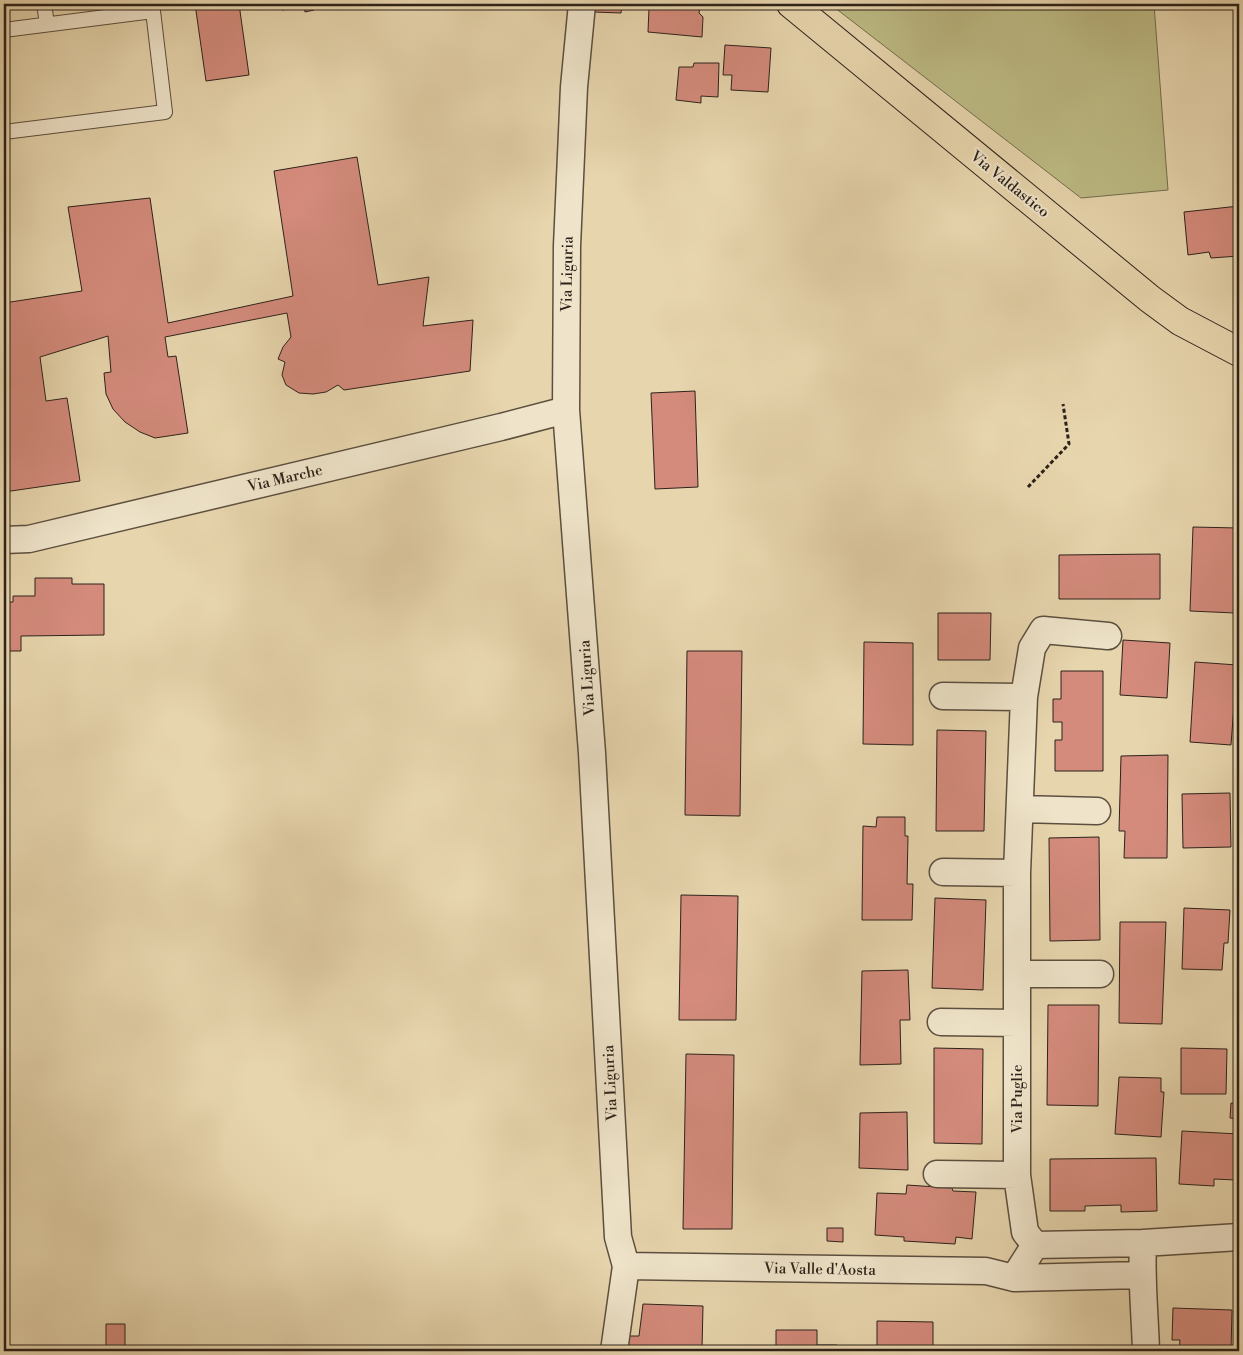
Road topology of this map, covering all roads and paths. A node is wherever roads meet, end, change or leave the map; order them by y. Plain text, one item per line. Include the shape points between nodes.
1 (44, 4) edge
2 (582, 4) edge
3 (790, 4) edge
4 (47, 24) junction
5 (4, 30) edge
6 (4, 132) edge
7 (1239, 352) edge
8 (1063, 404) dead end
9 (566, 410) junction
10 (1028, 487) dead end
11 (4, 540) edge
12 (1108, 636) dead end
13 (943, 696) dead end
14 (1024, 697) junction
15 (1020, 809) junction
16 (1098, 812) dead end
17 (943, 872) dead end
18 (1017, 873) junction
19 (1017, 974) junction
20 (1100, 974) dead end
21 (941, 1022) dead end
22 (1017, 1023) junction
23 (937, 1174) dead end
24 (1017, 1175) junction
25 (1239, 1237) edge
26 (1143, 1242) junction
27 (1035, 1245) junction
28 (626, 1266) junction
29 (1141, 1275) junction
30 (1014, 1278) junction
31 (614, 1351) edge
32 (1146, 1351) edge

1 - 4 lane
2 - 9 street, Via Liguria via 574,87 567,246
3 - 7 main road, Via Valdastico via 1150,299 1180,321
4 - 5 lane
4 - 6 lane via 153,11 165,112
8 - 10 path via 1069,444
9 - 11 street, Via Marche via 29,538
9 - 28 street, Via Liguria via 592,753 618,1237
12 - 14 street, Via Puglie via 1043,630 1032,648
13 - 14 street
14 - 15 street, Via Puglie
15 - 16 street
15 - 18 street, Via Puglie
17 - 18 street
18 - 19 street, Via Puglie
19 - 20 street
19 - 22 street, Via Puglie
21 - 22 street
22 - 24 street, Via Puglie
23 - 24 street
24 - 27 street, Via Puglie via 1025,1232
25 - 26 street
26 - 27 street
26 - 29 street
27 - 30 street
28 - 30 street, Via Valle d'Aosta via 986,1272
28 - 31 street, Via Liguria
29 - 30 street, Via Valle d'Aosta
29 - 32 street via 1145,1295

